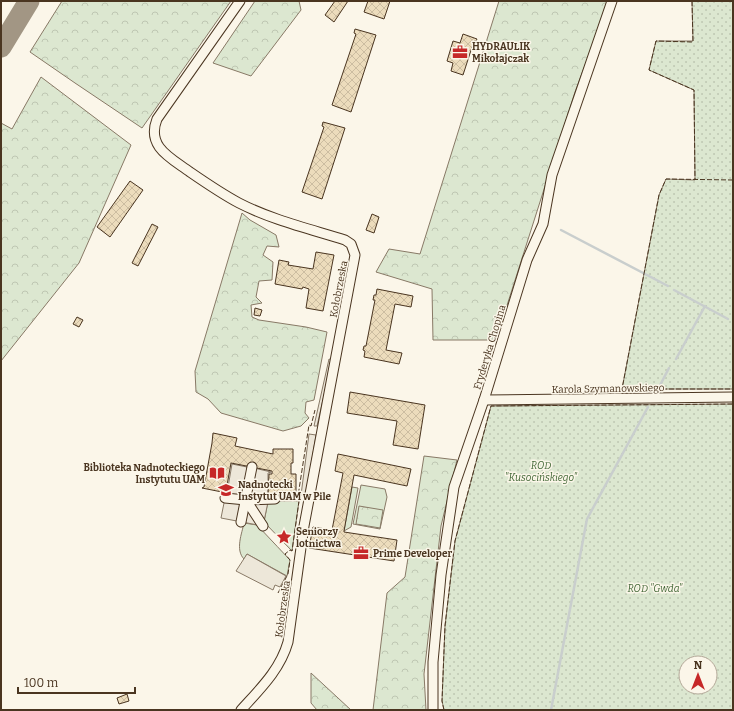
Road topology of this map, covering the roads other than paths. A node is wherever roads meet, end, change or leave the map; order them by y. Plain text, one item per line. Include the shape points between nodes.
1 (240, 1) edge
2 (612, 1) edge
3 (733, 397) edge
4 (484, 400) junction
5 (252, 467) dead end
6 (225, 498) dead end
7 (275, 499) dead end
8 (246, 500) junction
9 (242, 522) dead end
10 (263, 526) dead end
11 (241, 710) edge
12 (433, 710) edge

1 - 11 street, Kołobrzeska via 158,119 154,134 157,145 167,155 238,202 268,216 345,240 351,244 356,255 304,526 288,642 282,660 274,672
2 - 4 street, Fryderyka Chopina via 552,175 543,224 527,260
3 - 4 street, Karola Szymanowskiego
4 - 12 street, Fryderyka Chopina via 454,487 441,575
5 - 8 street
6 - 8 street
7 - 8 street
8 - 9 street
8 - 10 street

